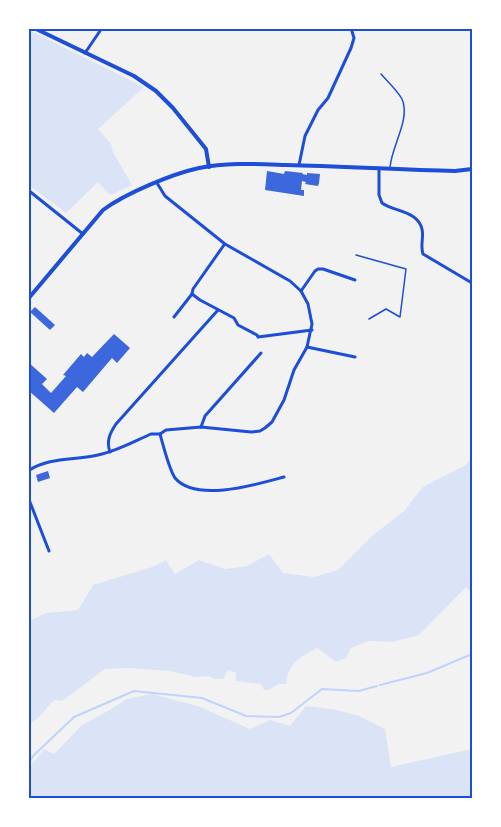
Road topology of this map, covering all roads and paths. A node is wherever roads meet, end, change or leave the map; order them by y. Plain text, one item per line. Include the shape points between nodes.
1 (34, 28) edge
2 (102, 28) edge
3 (351, 28) edge
4 (85, 52) junction
5 (381, 74) dead end
6 (299, 165) junction
7 (209, 167) junction
8 (379, 168) junction
9 (390, 168) junction
10 (472, 169) edge
11 (157, 183) junction
12 (28, 190) edge
13 (83, 234) junction
14 (225, 244) junction
15 (356, 255) dead end
16 (356, 280) dead end
17 (472, 283) edge
18 (301, 291) junction
19 (192, 294) junction
20 (28, 299) edge
21 (218, 310) junction
22 (174, 316) dead end
23 (369, 319) dead end
24 (312, 330) junction
25 (307, 347) junction
26 (261, 353) dead end
27 (355, 357) dead end
28 (201, 427) junction
29 (160, 434) junction
30 (110, 452) junction
31 (28, 471) edge
32 (284, 477) dead end
33 (28, 497) edge
34 (49, 551) dead end

1 - 4 street
2 - 4 street
3 - 6 street via 351,48 305,136
4 - 7 street via 156,91 206,149
5 - 9 lane via 401,98 404,109
6 - 7 street
6 - 8 street
7 - 11 street
8 - 9 street
8 - 17 street via 382,203 415,217 422,228 423,254
9 - 10 street
11 - 13 street via 103,210
11 - 14 street via 165,196
12 - 13 street
13 - 20 street
14 - 18 street via 285,277
14 - 19 street
15 - 23 path via 406,269 400,317 386,309
16 - 18 street via 318,269
18 - 24 street
19 - 21 street
19 - 22 street
21 - 24 street via 258,338
21 - 30 street via 116,424 109,436
24 - 25 street
25 - 27 street
25 - 28 street via 284,400 265,428 251,432
26 - 28 street via 205,416
28 - 29 street
29 - 30 street via 151,434
29 - 32 street via 174,476 188,487 236,489
30 - 31 street via 56,460
33 - 34 street

